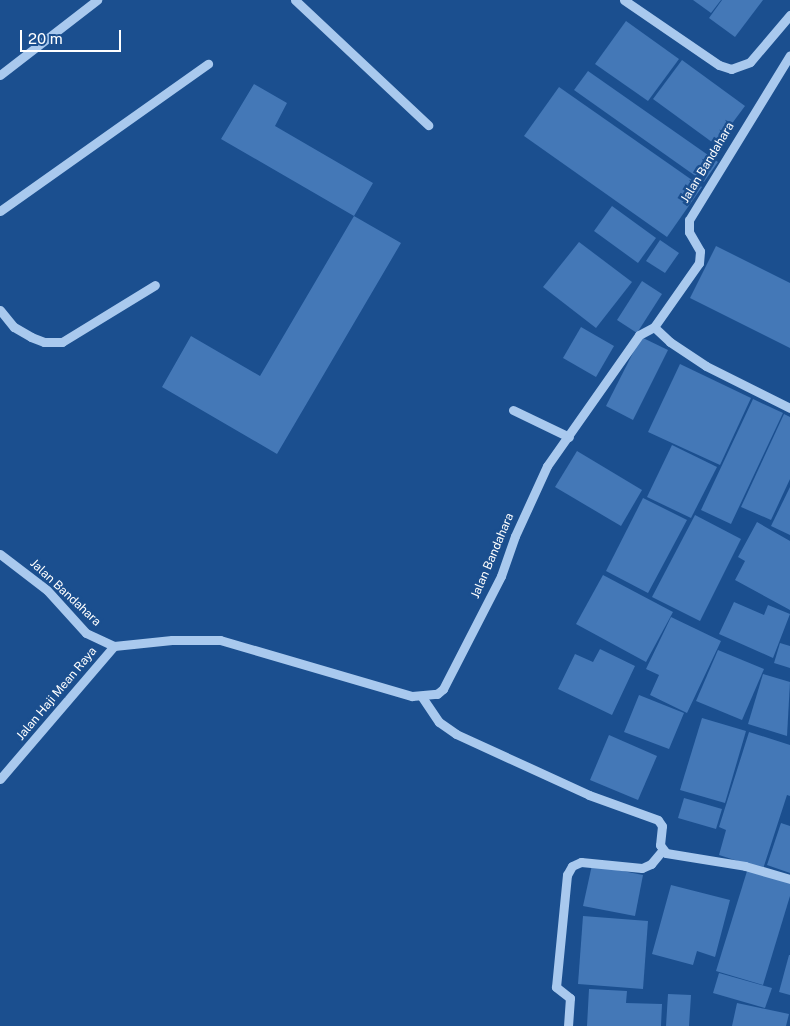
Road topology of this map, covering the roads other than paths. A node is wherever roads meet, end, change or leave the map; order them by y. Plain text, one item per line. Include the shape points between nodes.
1 (97, 0) edge
2 (295, 0) edge
3 (624, 0) edge
4 (790, 15) edge
5 (790, 56) edge
6 (208, 64) dead end
7 (0, 75) edge
8 (428, 125) dead end
9 (0, 210) edge
10 (155, 285) dead end
11 (0, 310) edge
12 (654, 328) junction
13 (790, 408) edge
14 (513, 410) dead end
15 (569, 436) junction
16 (0, 554) edge
17 (114, 646) junction
18 (422, 697) junction
19 (0, 779) edge
20 (662, 851) junction
21 (790, 880) edge
22 (568, 1026) edge

1 - 7 street
2 - 8 street
3 - 4 street via 719,65 732,69 750,62
5 - 12 street, Jalan Bandahara via 688,220 688,232 700,251 699,263
6 - 9 street
10 - 11 street via 62,342 31,338 14,328
12 - 13 street via 706,366
12 - 15 street, Jalan Bandahara via 639,335
14 - 15 street
15 - 18 street, Jalan Bandahara via 547,466 515,536 501,576 443,689
16 - 17 street, Jalan Bandahara via 47,590 86,632
17 - 18 street via 172,640 220,640
17 - 19 street, Jalan Haji Mean Raya
18 - 20 street via 439,722 456,734 589,794 658,820 662,826
20 - 21 street via 745,866
20 - 22 street via 651,864 642,868 581,862 566,875 556,987 570,998

